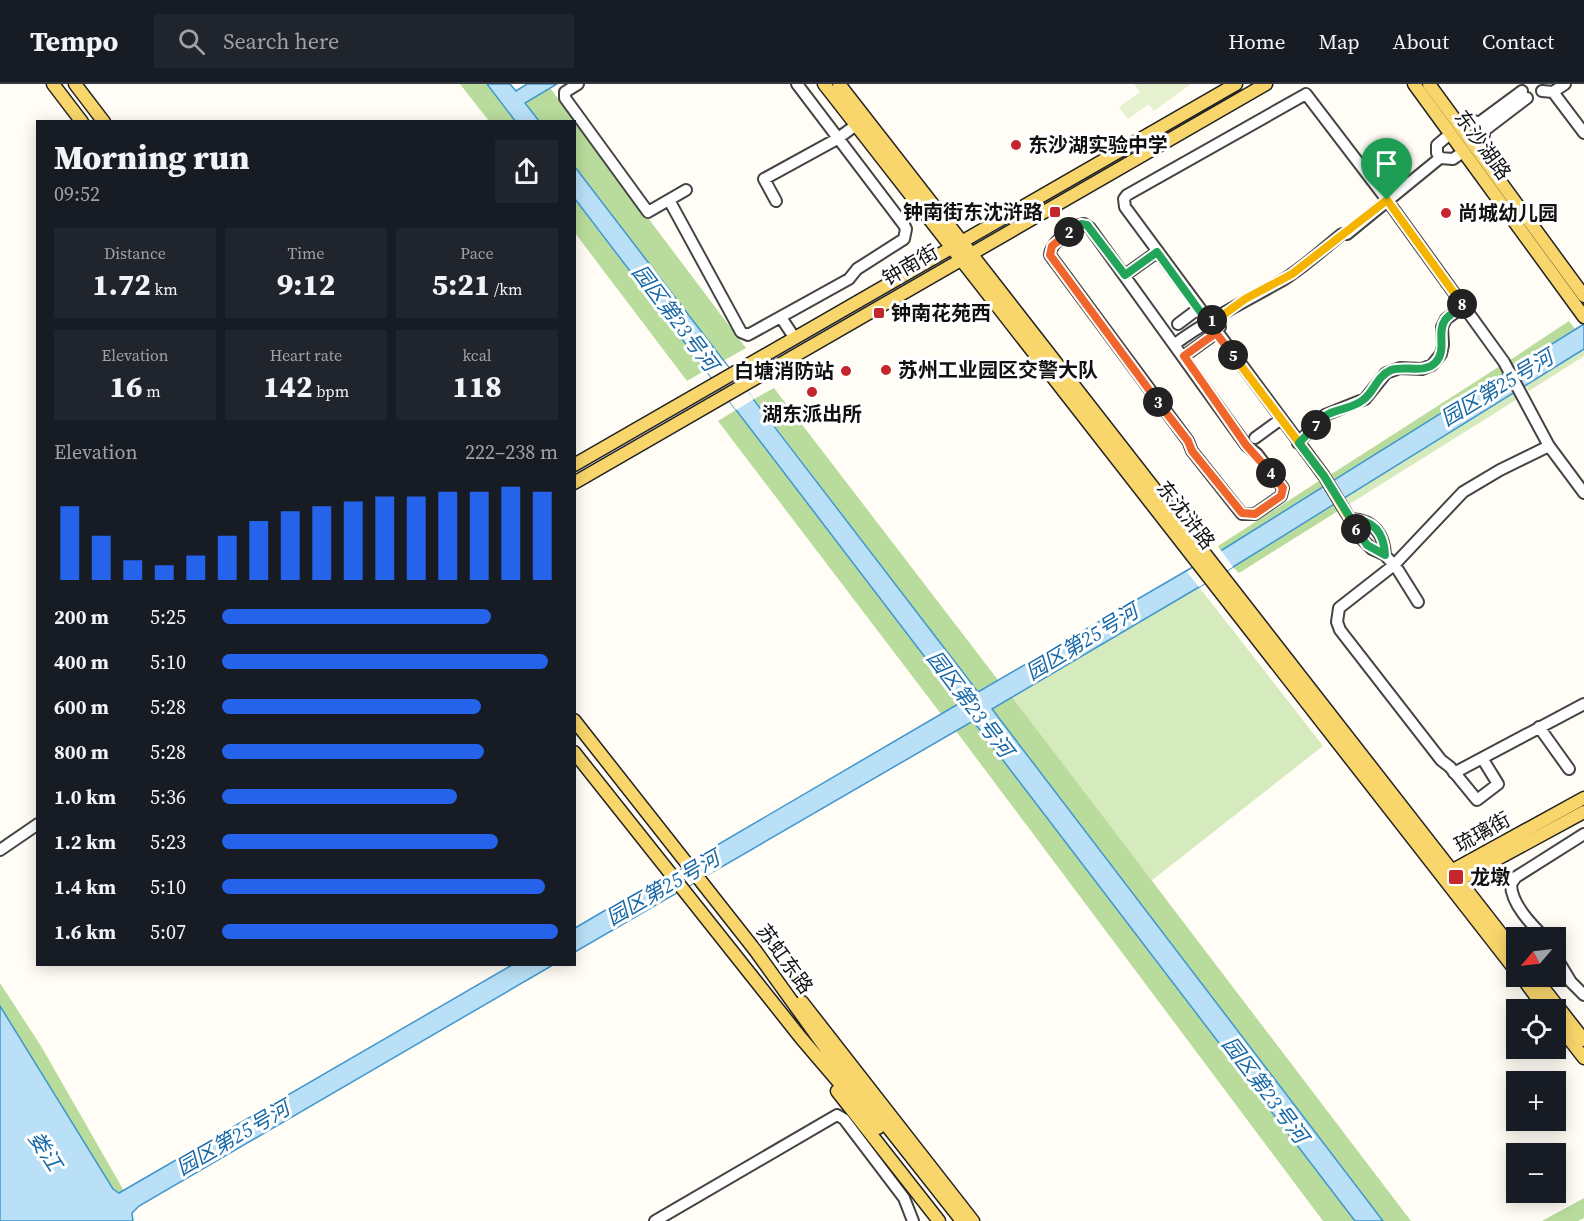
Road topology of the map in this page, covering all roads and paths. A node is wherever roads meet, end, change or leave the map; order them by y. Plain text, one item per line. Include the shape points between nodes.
1 (53, 84) edge
2 (75, 84) edge
3 (578, 84) edge
4 (796, 84) edge
5 (824, 84) edge
6 (839, 84) edge
7 (1266, 84) edge
8 (1414, 84) edge
9 (1429, 84) edge
10 (1565, 84) edge
11 (1233, 85) edge
12 (1546, 89) edge
13 (1524, 91) edge
14 (80, 120) edge
15 (102, 120) edge
16 (856, 125) junction
17 (1483, 126) junction
18 (1455, 131) junction
19 (1584, 133) edge
20 (837, 139) junction
21 (1468, 147) junction
22 (1438, 156) junction
23 (686, 189) dead end
24 (1385, 197) junction
25 (669, 201) junction
26 (776, 201) dead end
27 (956, 243) junction
28 (1157, 252) junction
29 (966, 256) junction
30 (1125, 275) junction
31 (1255, 295) junction
32 (1584, 296) edge
33 (1464, 306) junction
34 (1198, 309) junction
35 (1584, 316) edge
36 (782, 319) junction
37 (1207, 321) junction
38 (1178, 324) dead end
39 (1216, 333) junction
40 (794, 337) junction
41 (1175, 344) junction
42 (1184, 356) junction
43 (1281, 420) junction
44 (1255, 438) dead end
45 (1299, 443) junction
46 (1549, 446) junction
47 (576, 464) edge
48 (576, 482) edge
49 (1584, 494) edge
50 (1348, 514) junction
51 (1385, 555) junction
52 (1394, 565) junction
53 (1217, 576) junction
54 (1418, 602) dead end
55 (1584, 704) edge
56 (576, 723) edge
57 (1539, 727) junction
58 (576, 755) edge
59 (1482, 758) junction
60 (1569, 770) dead end
61 (1454, 773) junction
62 (1584, 798) edge
63 (1584, 812) edge
64 (36, 825) edge
65 (1584, 834) edge
66 (0, 850) edge
67 (1457, 874) junction
68 (1448, 884) junction
69 (1535, 927) edge
70 (1506, 940) edge
71 (755, 950) junction
72 (1506, 958) edge
73 (1566, 974) edge
74 (1543, 987) edge
75 (1584, 995) edge
76 (1566, 1035) edge
77 (801, 1038) junction
78 (1584, 1040) edge
79 (1584, 1058) edge
80 (655, 1221) edge
81 (913, 1221) edge
82 (939, 1221) edge
83 (952, 1221) edge
84 (962, 1221) edge
85 (973, 1221) edge

1 - 14 main road
2 - 15 main road
3 - 25 street via 565,93 565,98 648,212
4 - 20 street
5 - 16 main road, 东沈浒路
6 - 27 main road, 东沈浒路
7 - 29 main road, 钟南街
8 - 18 main road, 东沙湖路
9 - 18 main road, 东沙湖路
10 - 12 street
11 - 27 main road, 钟南街
12 - 13 street via 1534,99
12 - 19 street
13 - 17 street
16 - 20 street
16 - 27 main road, 东沈浒路
17 - 18 street via 1472,120
17 - 21 street
18 - 21 main road, 东沙湖路
18 - 22 street via 1439,141
20 - 26 street via 764,179
20 - 36 street via 904,225 906,235 857,269 849,279
21 - 22 street via 1453,159
21 - 32 main road, 东沙湖路
21 - 35 main road, 东沙湖路
22 - 24 street
23 - 25 street
24 - 28 street via 1308,96 1302,95 1127,195 1125,207
24 - 31 street via 1347,234
24 - 33 street
25 - 36 street via 741,332 752,335
27 - 29 main road, 东沈浒路
27 - 40 main road, 钟南街
28 - 30 street
28 - 34 street
29 - 48 main road, 钟南街
29 - 53 main road, 东沈浒路
30 - 41 street
30 - 42 street via 1087,225 1076,227 1050,248 1052,257 1192,451 1242,513 1255,514 1281,496 1283,488 1246,445
31 - 37 street via 1219,318
31 - 39 street
33 - 45 street via 1446,319 1441,354 1432,365 1386,373 1365,399 1325,415
33 - 46 street via 1525,396
34 - 37 street
34 - 38 street
36 - 40 street
37 - 39 street
37 - 41 street
39 - 42 street
39 - 43 street
40 - 47 main road, 钟南街
41 - 42 street
43 - 44 street
43 - 45 street
45 - 50 street
46 - 49 street
46 - 52 street via 1463,492
50 - 51 street via 1367,545
50 - 51 street via 1377,529
51 - 52 street
52 - 54 street
52 - 61 street via 1339,608 1340,630
53 - 67 main road, 东沈浒路
53 - 68 main road, 东沈浒路
55 - 57 street
56 - 71 main road, 苏虹东路
57 - 59 street
57 - 60 street
58 - 77 main road, 苏虹东路
59 - 61 street
59 - 61 street via 1498,784 1480,799 1473,799
62 - 67 main road, 琉璃街
63 - 67 main road, 琉璃街
64 - 66 street
65 - 69 street via 1511,884 1512,892
67 - 68 main road, 琉璃街
67 - 70 main road, 东沈浒路
68 - 72 main road, 东沈浒路
71 - 84 main road, 苏虹东路 via 827,1050
71 - 85 main road via 778,972
73 - 75 street
74 - 78 main road
76 - 79 main road
77 - 82 main road via 810,1057
77 - 83 main road, 苏虹东路
80 - 81 street via 837,1115 904,1198

